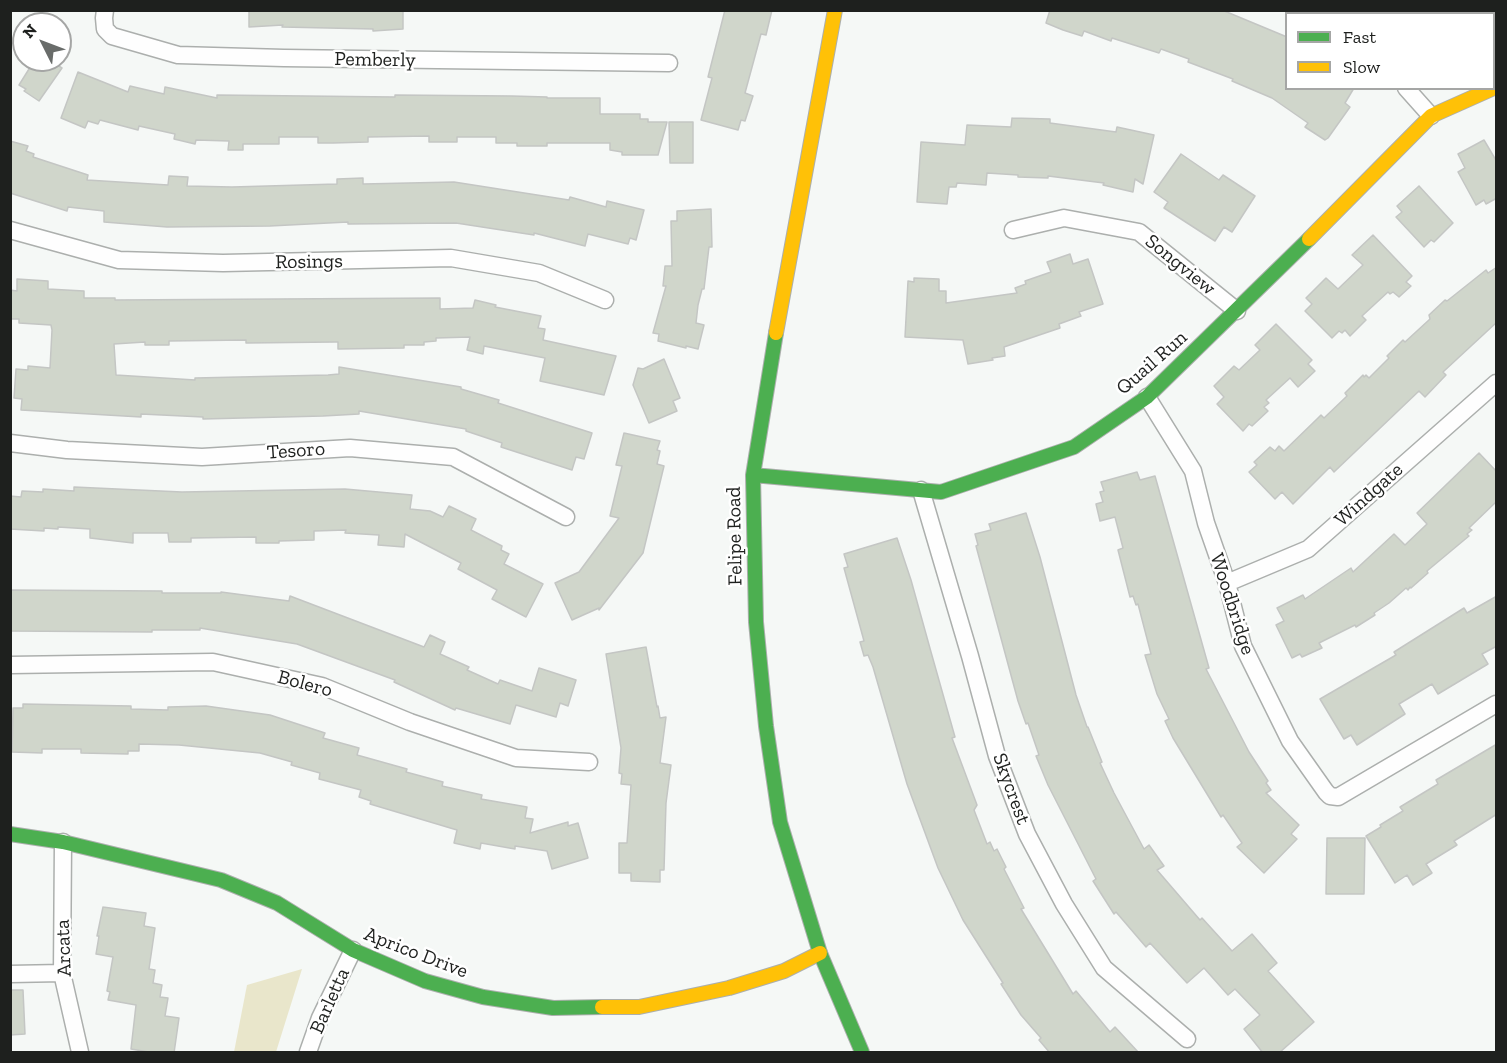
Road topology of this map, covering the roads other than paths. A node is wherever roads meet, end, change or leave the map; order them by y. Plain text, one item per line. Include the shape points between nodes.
1 (105, 10) edge
2 (835, 10) edge
3 (669, 63) dead end
4 (1408, 90) edge
5 (1490, 90) edge
6 (1431, 116) junction
7 (10, 230) edge
8 (1013, 230) dead end
9 (605, 300) dead end
10 (1237, 311) junction
11 (1497, 383) edge
12 (1147, 397) junction
13 (10, 442) edge
14 (753, 475) junction
15 (921, 490) junction
16 (566, 517) dead end
17 (1227, 583) junction
18 (10, 665) edge
19 (1497, 704) edge
20 (590, 762) dead end
21 (10, 834) edge
22 (63, 842) junction
23 (353, 950) junction
24 (820, 953) junction
25 (62, 973) junction
26 (10, 974) edge
27 (1187, 1039) dead end
28 (80, 1053) edge
29 (308, 1053) edge
30 (862, 1053) edge

1 - 3 street, Pemberly via 105,29 112,36 178,55
2 - 14 street, Felipe Road via 787,264
4 - 6 street
5 - 6 street, Quail Run
6 - 10 street, Quail Run
7 - 9 street, Rosings via 119,260 223,263 451,258 539,273
8 - 10 street, Songview via 1064,218 1139,232
10 - 12 street, Quail Run
11 - 17 street, Windgate via 1308,549
12 - 15 street, Quail Run via 1074,447 941,492
12 - 17 street, Woodbridge via 1193,471
13 - 16 street, Tesoro via 67,450 202,457 350,448 453,457
14 - 15 street, Quail Run
14 - 24 street, Felipe Road via 756,622 766,726 780,822
15 - 27 street, Skycrest via 997,756 1027,834 1104,968
17 - 19 street, Woodbridge via 1242,646 1290,741 1330,796 1338,797
18 - 20 street, Bolero via 213,662 321,686 516,758
21 - 22 street, Aprico Drive
22 - 23 street, Aprico Drive via 221,880 277,903
22 - 25 street, Arcata
23 - 24 street, Aprico Drive via 425,981 483,997 553,1008 639,1007 729,988
23 - 29 street, Barletta via 320,1018
24 - 30 street, Felipe Road
25 - 26 street
25 - 28 street, Arcata

